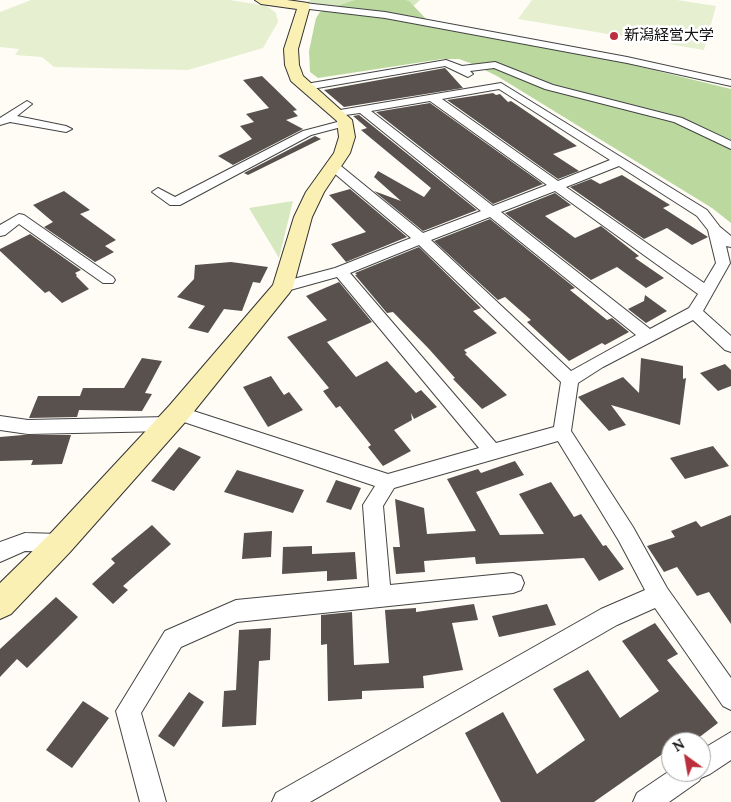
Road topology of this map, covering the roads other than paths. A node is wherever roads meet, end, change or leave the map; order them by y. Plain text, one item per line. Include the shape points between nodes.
1 (261, 0) edge
2 (307, 3) edge
3 (460, 69) junction
4 (731, 83) edge
5 (306, 87) junction
6 (494, 88) junction
7 (432, 98) junction
8 (27, 104) dead end
9 (362, 109) junction
10 (341, 118) junction
11 (4, 121) edge
12 (66, 130) dead end
13 (731, 145) edge
14 (620, 161) junction
15 (332, 165) junction
16 (555, 186) junction
17 (158, 192) dead end
18 (490, 212) junction
19 (715, 230) junction
20 (0, 232) edge
21 (421, 239) junction
22 (731, 243) edge
23 (340, 271) junction
24 (108, 280) dead end
25 (283, 287) junction
26 (706, 292) junction
27 (695, 312) junction
28 (648, 336) junction
29 (731, 346) edge
30 (570, 380) junction
31 (172, 418) junction
32 (0, 423) edge
33 (562, 432) junction
34 (492, 451) junction
35 (388, 482) junction
36 (60, 543) junction
37 (0, 552) edge
38 (513, 583) dead end
39 (659, 595) junction
40 (380, 596) junction
41 (0, 604) edge
42 (731, 698) edge
43 (731, 745) edge
44 (711, 758) edge
45 (675, 782) edge
46 (154, 802) edge
47 (285, 802) edge
48 (646, 802) edge

1 - 2 street
2 - 4 street via 645,63
2 - 5 street via 291,50 296,78
3 - 5 street via 446,63
3 - 6 street
3 - 13 street via 495,65 578,96 678,120
5 - 10 street
6 - 7 street
6 - 14 street via 502,86
7 - 9 street
7 - 16 street
8 - 11 street
9 - 10 street
9 - 18 street
10 - 15 street via 347,138
10 - 17 street via 175,202
11 - 12 street
14 - 16 street
14 - 19 street via 702,213
15 - 21 street
15 - 25 street via 303,217
16 - 18 street
16 - 26 street
18 - 21 street
18 - 28 street
19 - 22 street
19 - 26 street via 722,263
20 - 24 street via 19,218
21 - 23 street
21 - 30 street
23 - 25 street
23 - 34 street
25 - 31 street
26 - 27 street
27 - 28 street
27 - 29 street
28 - 30 street
30 - 33 street
31 - 32 street via 28,427
31 - 35 street
31 - 36 street
33 - 34 street
33 - 39 street via 626,534
34 - 35 street
35 - 40 street via 373,505
36 - 37 street via 26,542
36 - 41 street
38 - 40 street
39 - 42 street
39 - 47 street via 609,617
40 - 46 street via 236,611 173,639 128,711
43 - 44 street
45 - 48 street

